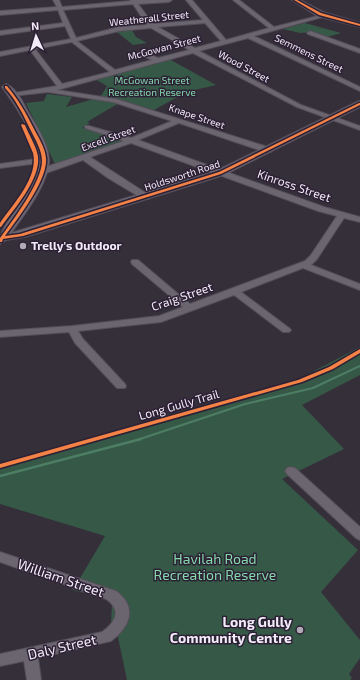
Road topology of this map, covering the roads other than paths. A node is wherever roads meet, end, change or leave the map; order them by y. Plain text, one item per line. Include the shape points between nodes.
1 (56, 0) edge
2 (169, 0) edge
3 (189, 0) edge
4 (236, 0) edge
5 (296, 0) edge
6 (134, 1) edge
7 (60, 9) junction
8 (0, 13) edge
9 (324, 15) junction
10 (206, 21) junction
11 (66, 24) junction
12 (360, 25) edge
13 (152, 26) junction
14 (273, 29) junction
15 (0, 33) edge
16 (310, 33) dead end
17 (248, 36) junction
18 (74, 40) junction
19 (225, 42) junction
20 (31, 48) junction
21 (193, 50) junction
22 (360, 51) edge
23 (142, 53) dead end
24 (0, 54) edge
25 (157, 60) junction
26 (114, 72) junction
27 (5, 84) dead end
28 (61, 87) junction
29 (360, 89) edge
30 (49, 90) junction
31 (12, 96) junction
32 (360, 104) edge
33 (331, 119) junction
34 (178, 120) junction
35 (87, 127) dead end
36 (360, 128) edge
37 (130, 141) junction
38 (268, 150) junction
39 (84, 157) junction
40 (36, 161) junction
41 (0, 166) edge
42 (43, 171) junction
43 (220, 173) junction
44 (146, 197) junction
45 (342, 215) junction
46 (360, 220) edge
47 (0, 226) edge
48 (1, 239) edge
49 (135, 262) dead end
50 (304, 265) junction
51 (360, 287) edge
52 (236, 292) junction
53 (190, 309) junction
54 (72, 329) junction
55 (286, 330) dead end
56 (0, 334) edge
57 (121, 386) dead end
58 (291, 471) dead end
59 (360, 535) edge
60 (1, 559) edge
61 (120, 625) joint
62 (30, 655) junction
63 (0, 660) edge
64 (34, 680) edge

1 - 7 street
2 - 6 street
3 - 10 street
4 - 14 street
5 - 9 main road
6 - 7 street
6 - 13 street, Wood Street
7 - 8 street
7 - 11 street
9 - 12 main road
9 - 14 street, McGowan Street
10 - 13 street, Weatherall Street
10 - 19 street
11 - 15 street
11 - 18 street
13 - 18 street, Weatherall Street via 117,29
13 - 21 street, Wood Street
14 - 17 street, McGowan Street
16 - 22 street
17 - 19 street, McGowan Street
17 - 29 street, Semmens Street
18 - 20 street, Weatherall Street
18 - 26 street
19 - 21 street, McGowan Street
20 - 24 street, Weatherall Street
20 - 28 street
21 - 25 street, McGowan Street
21 - 33 street, Wood Street via 294,104
23 - 25 street
25 - 26 street, McGowan Street
26 - 28 street, McGowan Street
27 - 31 main road
28 - 30 street, McGowan Street
30 - 31 street, McGowan Street
30 - 34 street, Knape Street via 110,99
31 - 40 main road
31 - 42 main road via 43,151
32 - 33 main road, Holdsworth Road
33 - 36 street, Wood Street
33 - 38 main road, Holdsworth Road
34 - 37 street, Excell Street
34 - 38 street, Knape Street
35 - 37 street, Kinross Street
37 - 39 street, Excell Street
37 - 43 street, Kinross Street
38 - 43 main road, Holdsworth Road
39 - 42 street, Excell Street
39 - 44 street
40 - 41 street
40 - 47 main road via 31,178
42 - 48 main road via 35,188
43 - 44 main road, Holdsworth Road
43 - 45 street, Kinross Street
44 - 48 main road, Holdsworth Road
45 - 46 street, Kinross Street
45 - 50 street, Craig Street via 314,257
49 - 53 street
50 - 51 street
50 - 52 street, Craig Street
52 - 53 street, Craig Street
52 - 55 street
53 - 54 street, Craig Street via 161,319
54 - 56 street, Craig Street
54 - 57 street via 76,338
58 - 59 street
60 - 61 street, William Street via 87,586 117,599 122,611
61 - 62 street, Daly Street via 106,637
62 - 63 street, Daly Street
62 - 64 street

